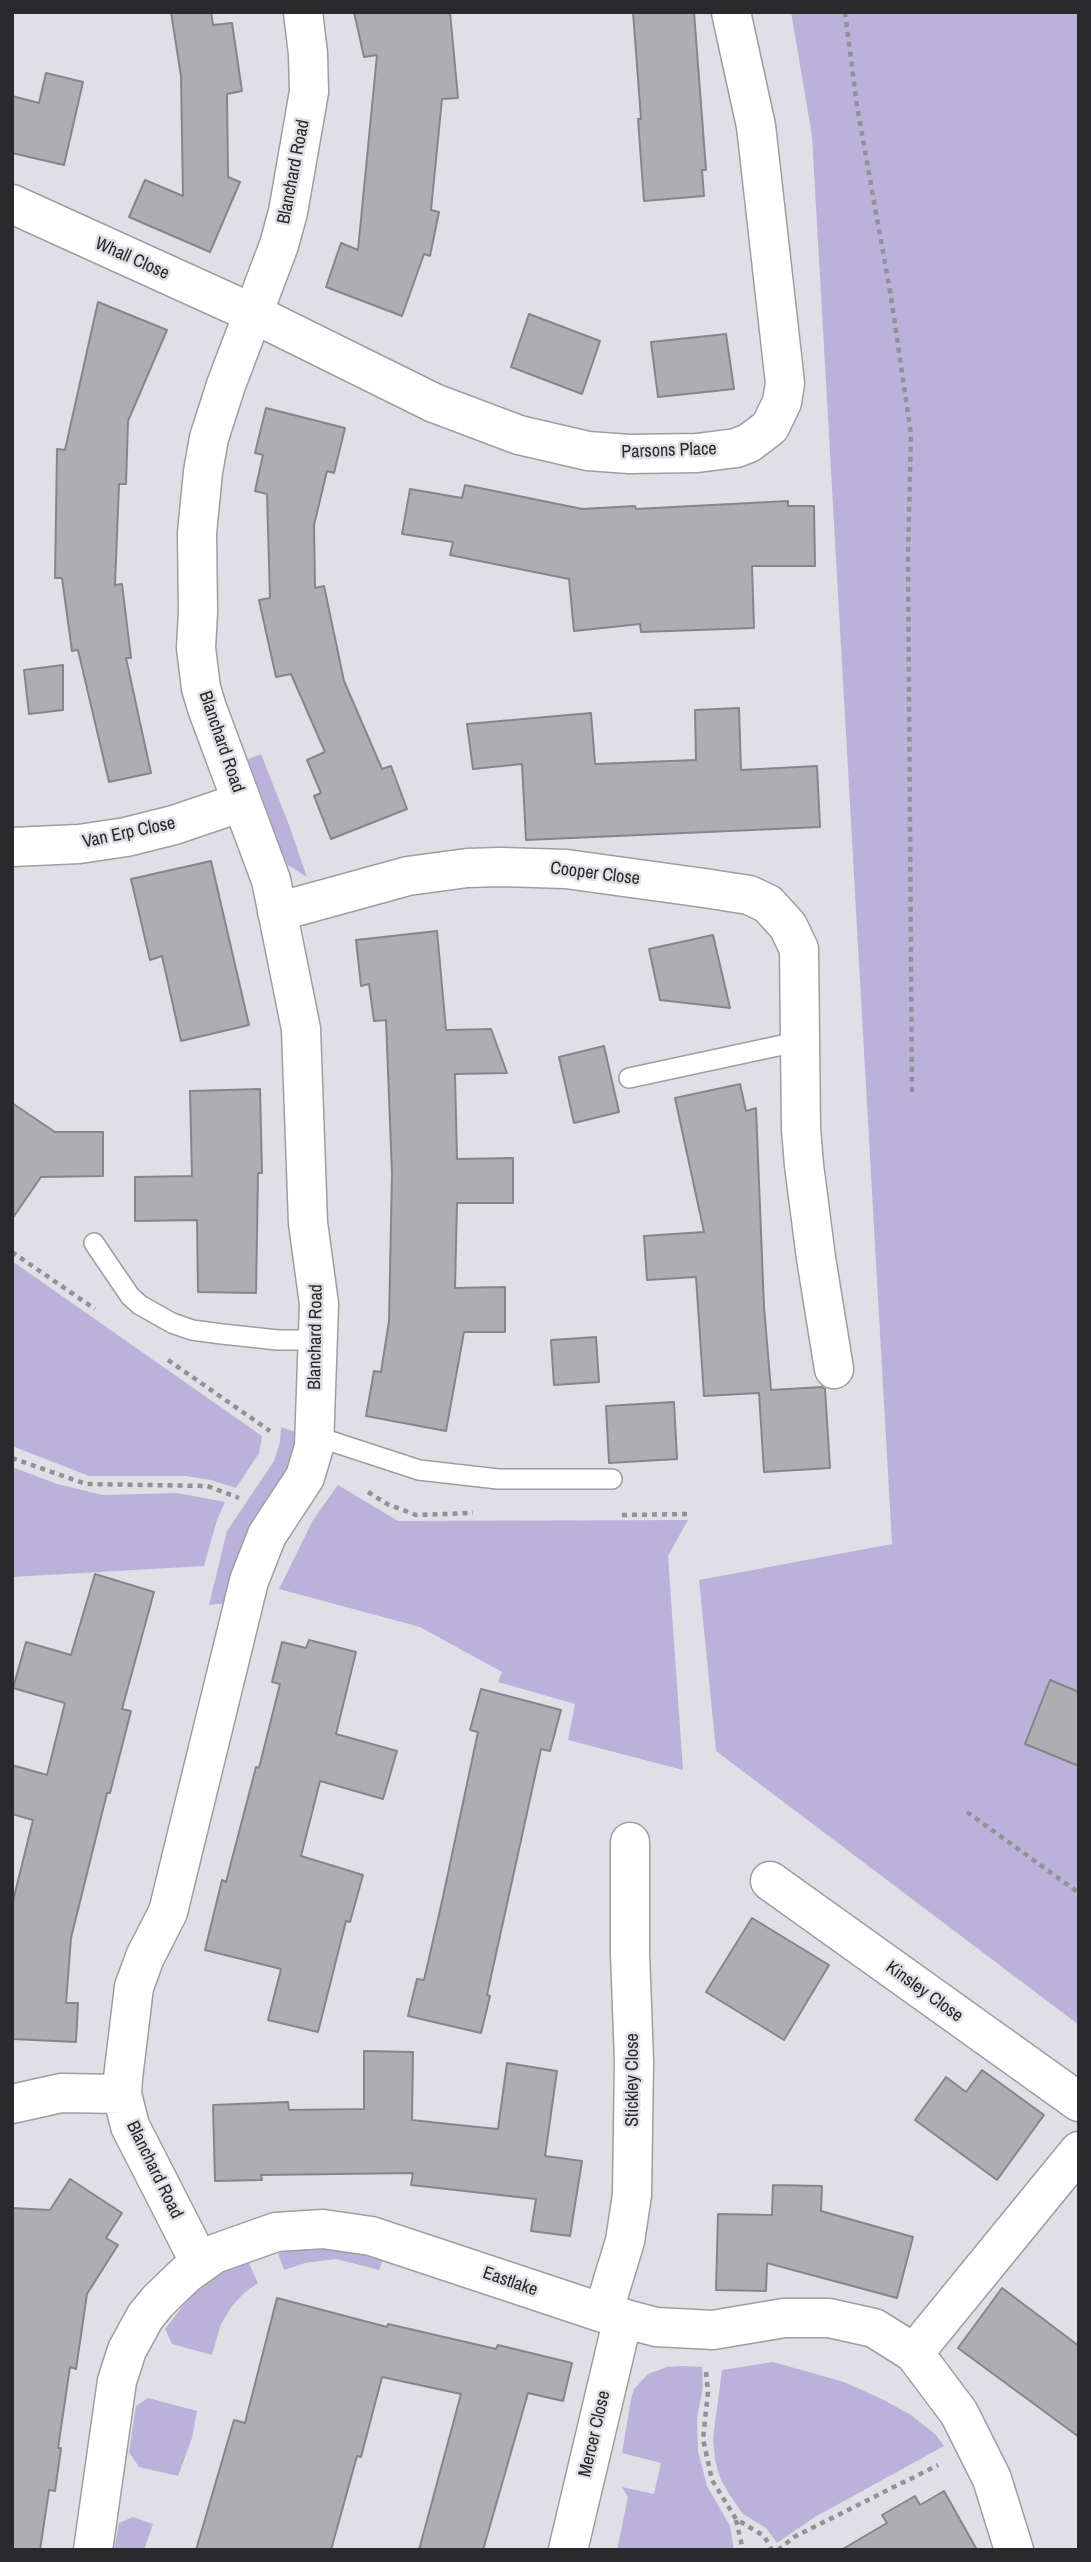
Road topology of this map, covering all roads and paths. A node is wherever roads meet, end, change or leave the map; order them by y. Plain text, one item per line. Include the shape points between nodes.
1 (303, 12) edge
2 (731, 12) edge
3 (845, 12) edge
4 (12, 204) edge
5 (252, 313) junction
6 (242, 802) junction
7 (12, 847) edge
8 (277, 912) junction
9 (801, 1041) junction
10 (629, 1077) dead end
11 (912, 1092) dead end
12 (94, 1243) dead end
13 (317, 1340) junction
14 (834, 1369) dead end
15 (315, 1436) junction
16 (12, 1458) edge
17 (612, 1479) dead end
18 (247, 1489) dead end
19 (967, 1812) dead end
20 (629, 1842) dead end
21 (770, 1881) dead end
22 (1079, 1893) edge
23 (122, 2094) junction
24 (1079, 2102) edge
25 (12, 2104) edge
26 (1079, 2151) edge
27 (200, 2263) junction
28 (613, 2316) junction
29 (702, 2330) junction
30 (914, 2353) junction
31 (976, 2446) junction
32 (736, 2519) junction
33 (93, 2550) edge
34 (568, 2550) edge
35 (743, 2550) edge
36 (772, 2550) edge
37 (778, 2550) edge
38 (1014, 2550) edge

1 - 5 street, Blanchard Road via 309,92 288,212
2 - 5 street, Parsons Place via 756,127 785,383 777,416 749,443 718,451 663,455 588,450 541,441 435,403
3 - 11 path via 911,435
4 - 5 street, Whall Close
5 - 6 street, Blanchard Road via 209,438 196,562 201,688
6 - 7 street, Van Erp Close via 116,839
6 - 8 street, Blanchard Road via 262,852
8 - 9 street, Cooper Close via 408,876 467,868 566,869 749,895 778,914 799,949
8 - 13 street, Blanchard Road via 303,1049 308,1223 319,1290
9 - 10 lane
9 - 14 street, Cooper Close via 804,1165
12 - 13 lane via 130,1296 172,1323 222,1334
13 - 15 street, Blanchard Road
15 - 17 lane via 419,1470 498,1479
15 - 23 street, Blanchard Road via 305,1477 267,1535 249,1581 168,1912 134,1987
16 - 18 path via 86,1484 207,1486 240,1498
19 - 22 path
20 - 28 street, Stickley Close via 632,2194
21 - 24 street, Kinsley Close
23 - 25 street via 61,2093
23 - 27 street, Blanchard Road via 135,2136
26 - 30 street
27 - 28 street, Eastlake via 266,2235 323,2229 382,2240
27 - 33 street, Eastlake via 158,2301 124,2357 112,2409
28 - 29 street, Eastlake via 656,2327
28 - 34 street, Mercer Close
29 - 30 street, Eastlake via 783,2318 829,2318 874,2328
29 - 32 path via 708,2392 703,2439 706,2459 712,2480
30 - 31 street, Eastlake via 959,2413
31 - 37 path
31 - 38 street, Eastlake via 992,2479
32 - 35 path
32 - 36 path via 764,2536

